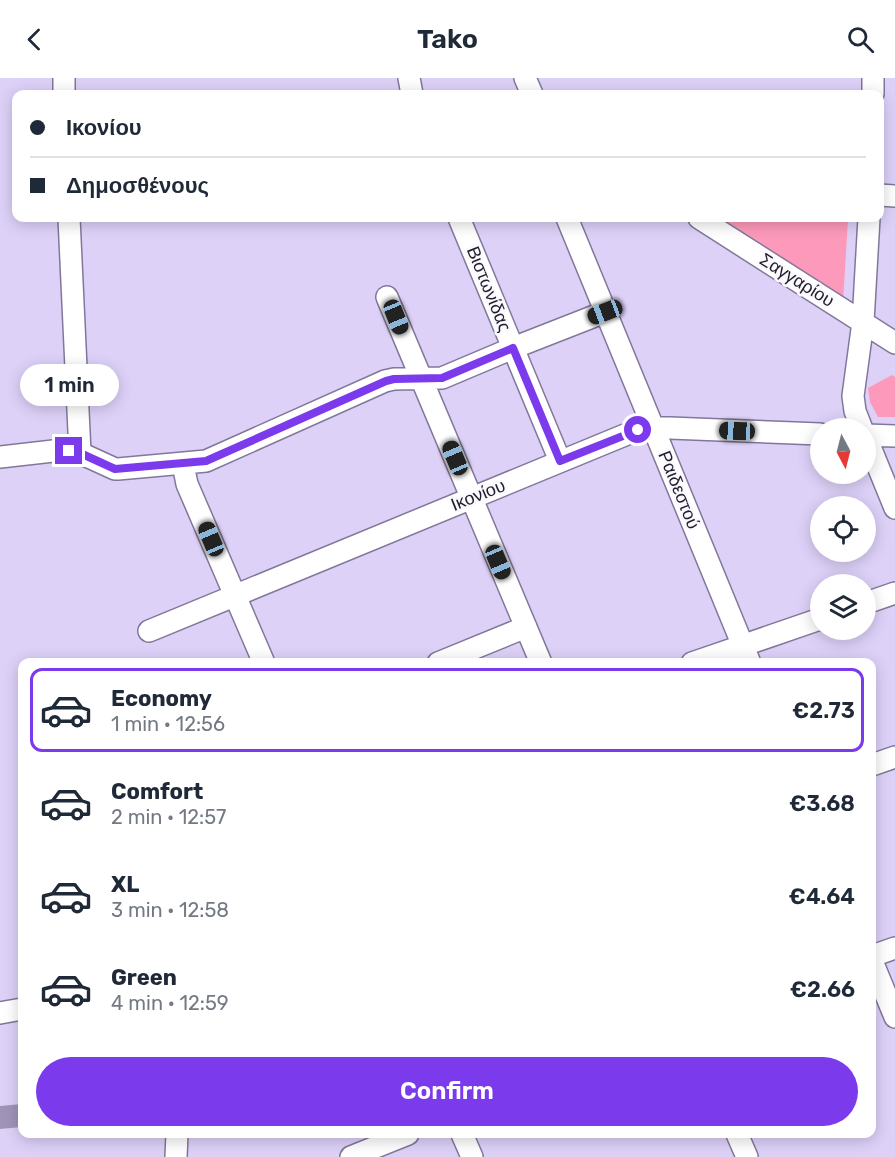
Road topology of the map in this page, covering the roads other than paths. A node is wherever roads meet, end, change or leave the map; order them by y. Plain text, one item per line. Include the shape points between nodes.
1 (69, 222) edge
2 (461, 222) edge
3 (569, 222) edge
4 (705, 222) edge
5 (869, 222) edge
6 (387, 297) dead end
7 (605, 312) junction
8 (863, 322) junction
9 (895, 343) edge
10 (513, 348) junction
11 (422, 380) junction
12 (858, 418) edge
13 (653, 428) junction
14 (810, 434) edge
15 (876, 436) edge
16 (895, 436) edge
17 (80, 453) junction
18 (0, 457) edge
19 (560, 461) junction
20 (876, 461) edge
21 (183, 464) junction
22 (471, 497) junction
23 (895, 508) edge
24 (895, 593) edge
25 (235, 595) junction
26 (876, 600) edge
27 (810, 624) edge
28 (526, 627) junction
29 (149, 631) dead end
30 (746, 655) edge
31 (262, 658) edge
32 (450, 658) edge
33 (539, 658) edge
34 (726, 658) edge
35 (895, 757) edge
36 (876, 764) edge
37 (895, 948) edge
38 (876, 955) edge
39 (876, 971) edge
40 (18, 1010) edge
41 (0, 1013) edge
42 (895, 1017) edge
43 (177, 1138) edge
44 (398, 1138) edge
45 (464, 1138) edge
46 (738, 1138) edge
47 (743, 1156) edge
48 (176, 1157) edge
49 (351, 1157) edge
50 (472, 1157) edge

1 - 17 street
2 - 10 street, Βιστωνίδας
3 - 7 street, Ραιδεστού
4 - 8 street, Σαγγαρίου
5 - 8 street
6 - 11 street
7 - 10 street
7 - 13 street, Ραιδεστού
8 - 9 street, Σαγγαρίου
8 - 12 street via 853,396
10 - 11 street via 442,378
10 - 19 street, Βιστωνίδας
11 - 21 street via 386,381 213,458
11 - 22 street
13 - 14 street, Ικονίου
13 - 19 street, Ικονίου via 632,432
13 - 30 street, Ραιδεστού
15 - 16 street
17 - 18 street via 54,450
17 - 21 street via 115,469
19 - 22 street, Ικονίου
20 - 23 street
21 - 25 street via 187,484
22 - 25 street, Ικονίου
22 - 28 street
24 - 26 street
25 - 29 street, Ικονίου
25 - 31 street
27 - 30 street
28 - 32 street
28 - 33 street
30 - 34 street
35 - 36 street
37 - 38 street
39 - 42 street
40 - 41 street
43 - 48 street
44 - 49 street
45 - 50 street
46 - 47 street

